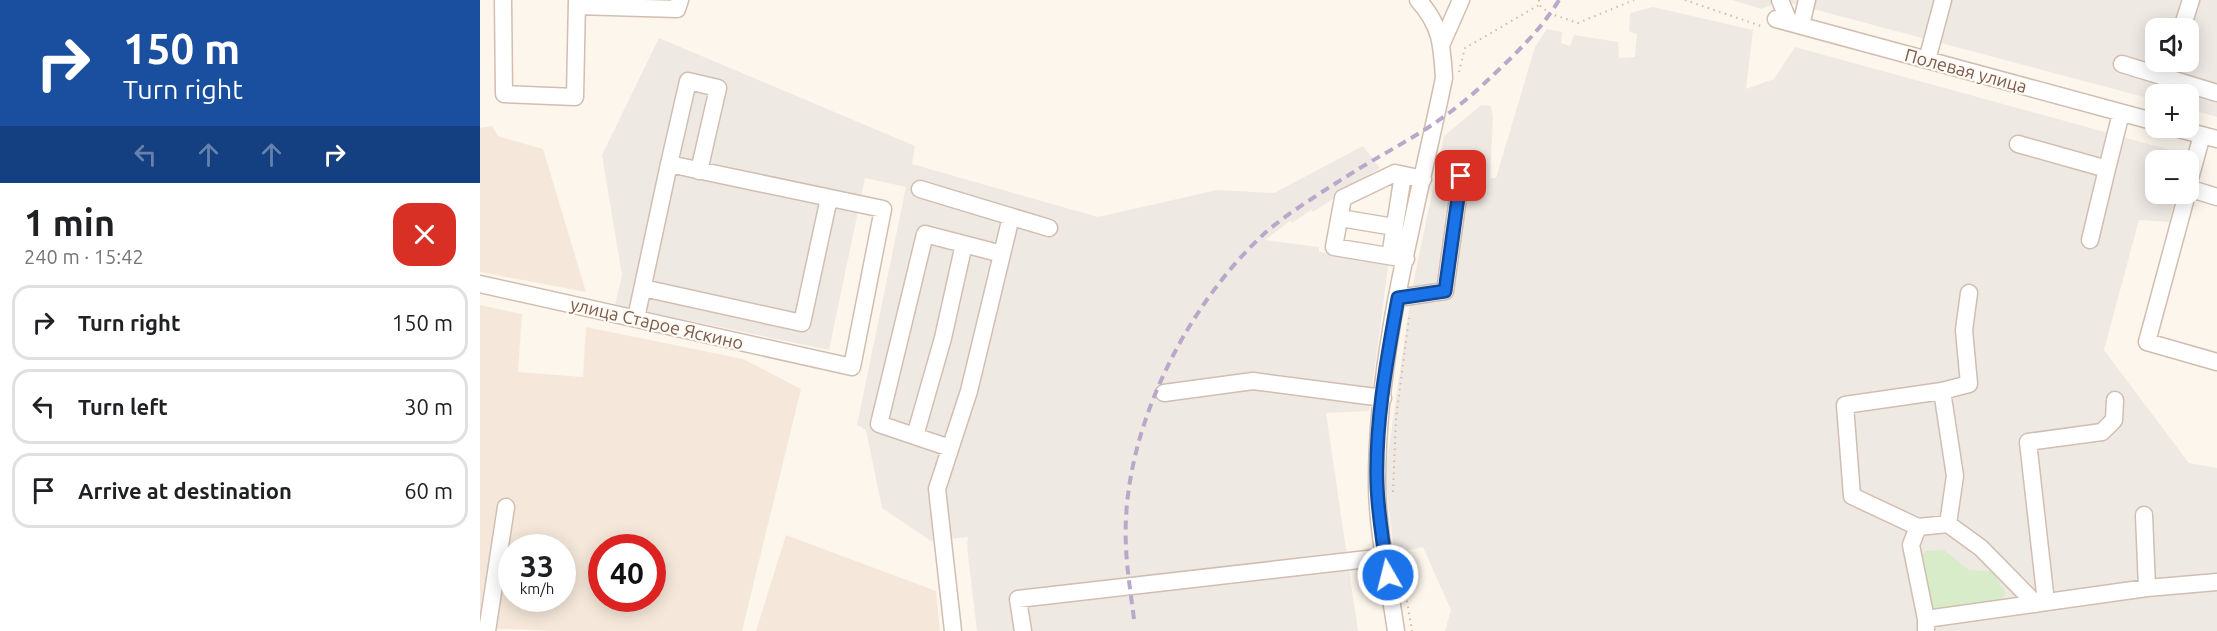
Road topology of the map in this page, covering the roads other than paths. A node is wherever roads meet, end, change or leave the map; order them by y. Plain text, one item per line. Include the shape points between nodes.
1 (503, 0) edge
2 (680, 0) edge
3 (1418, 0) edge
4 (1461, 0) edge
5 (1780, 0) edge
6 (1807, 0) edge
7 (1942, 0) edge
8 (2191, 0) edge
9 (577, 3) edge
10 (2185, 18) edge
11 (1789, 22) junction
12 (1442, 43) junction
13 (1927, 60) junction
14 (2122, 64) dead end
15 (2217, 93) edge
16 (2121, 113) junction
17 (2145, 119) edge
18 (2210, 137) edge
19 (2018, 144) dead end
20 (2199, 162) edge
21 (669, 164) junction
22 (2107, 169) junction
23 (699, 171) junction
24 (1403, 175) junction
25 (1461, 176) dead end
26 (1423, 179) junction
27 (920, 189) dead end
28 (2199, 191) edge
29 (2217, 197) edge
30 (829, 198) junction
31 (2184, 204) edge
32 (1011, 217) junction
33 (1340, 218) junction
34 (1395, 227) junction
35 (1049, 228) dead end
36 (2090, 240) dead end
37 (964, 244) junction
38 (1002, 254) junction
39 (1398, 257) junction
40 (480, 284) edge
41 (643, 288) junction
42 (1969, 293) dead end
43 (1398, 298) junction
44 (636, 318) junction
45 (2217, 362) edge
46 (1942, 391) junction
47 (1164, 393) dead end
48 (1383, 398) junction
49 (2115, 400) dead end
50 (915, 436) junction
51 (951, 448) junction
52 (506, 507) dead end
53 (2144, 515) dead end
54 (1948, 524) junction
55 (1918, 526) junction
56 (1385, 557) junction
57 (2217, 582) edge
58 (2147, 588) junction
59 (2041, 603) junction
60 (1926, 625) edge
61 (487, 631) edge
62 (953, 631) edge
63 (1023, 631) edge
64 (1396, 631) edge

1 - 9 street via 504,94 575,97
2 - 9 street via 677,9
3 - 12 street via 1431,15
4 - 12 street
5 - 11 street
6 - 11 street
7 - 13 street
8 - 10 street
11 - 13 street, Полевая улица
12 - 26 street via 1444,78
13 - 16 street, Полевая улица
14 - 15 street
16 - 17 street, Полевая улица
16 - 22 street
18 - 20 street
19 - 22 street
21 - 23 street
21 - 23 street via 688,81 718,88
21 - 41 street
22 - 36 street
23 - 30 street
24 - 26 street
24 - 33 street via 1395,173 1343,198
24 - 34 street
25 - 43 street via 1445,291
26 - 39 street
27 - 32 street
28 - 29 street
30 - 41 street via 802,323
30 - 44 street, улица Старое Яскино via 883,209 852,367
31 - 45 street via 2147,342
32 - 35 street
32 - 38 street
33 - 34 street
33 - 39 street via 1334,247
34 - 39 street
37 - 38 street
37 - 50 street
37 - 50 street via 925,234 879,424
38 - 51 street
39 - 43 street
40 - 44 street, улица Старое Яскино
41 - 44 street
42 - 46 street via 1965,330 1969,384
43 - 48 street
46 - 54 street via 1954,476
46 - 55 street via 1845,405 1852,496
47 - 48 street via 1252,381
48 - 56 street via 1377,483
49 - 59 street via 2114,420 2102,432 2028,442
50 - 51 street
51 - 62 street via 937,489
52 - 61 street
53 - 58 street
54 - 55 street
54 - 59 street via 1981,548
55 - 60 street via 1911,544
56 - 63 street via 1018,599
56 - 64 street
57 - 58 street
58 - 59 street
59 - 60 street

